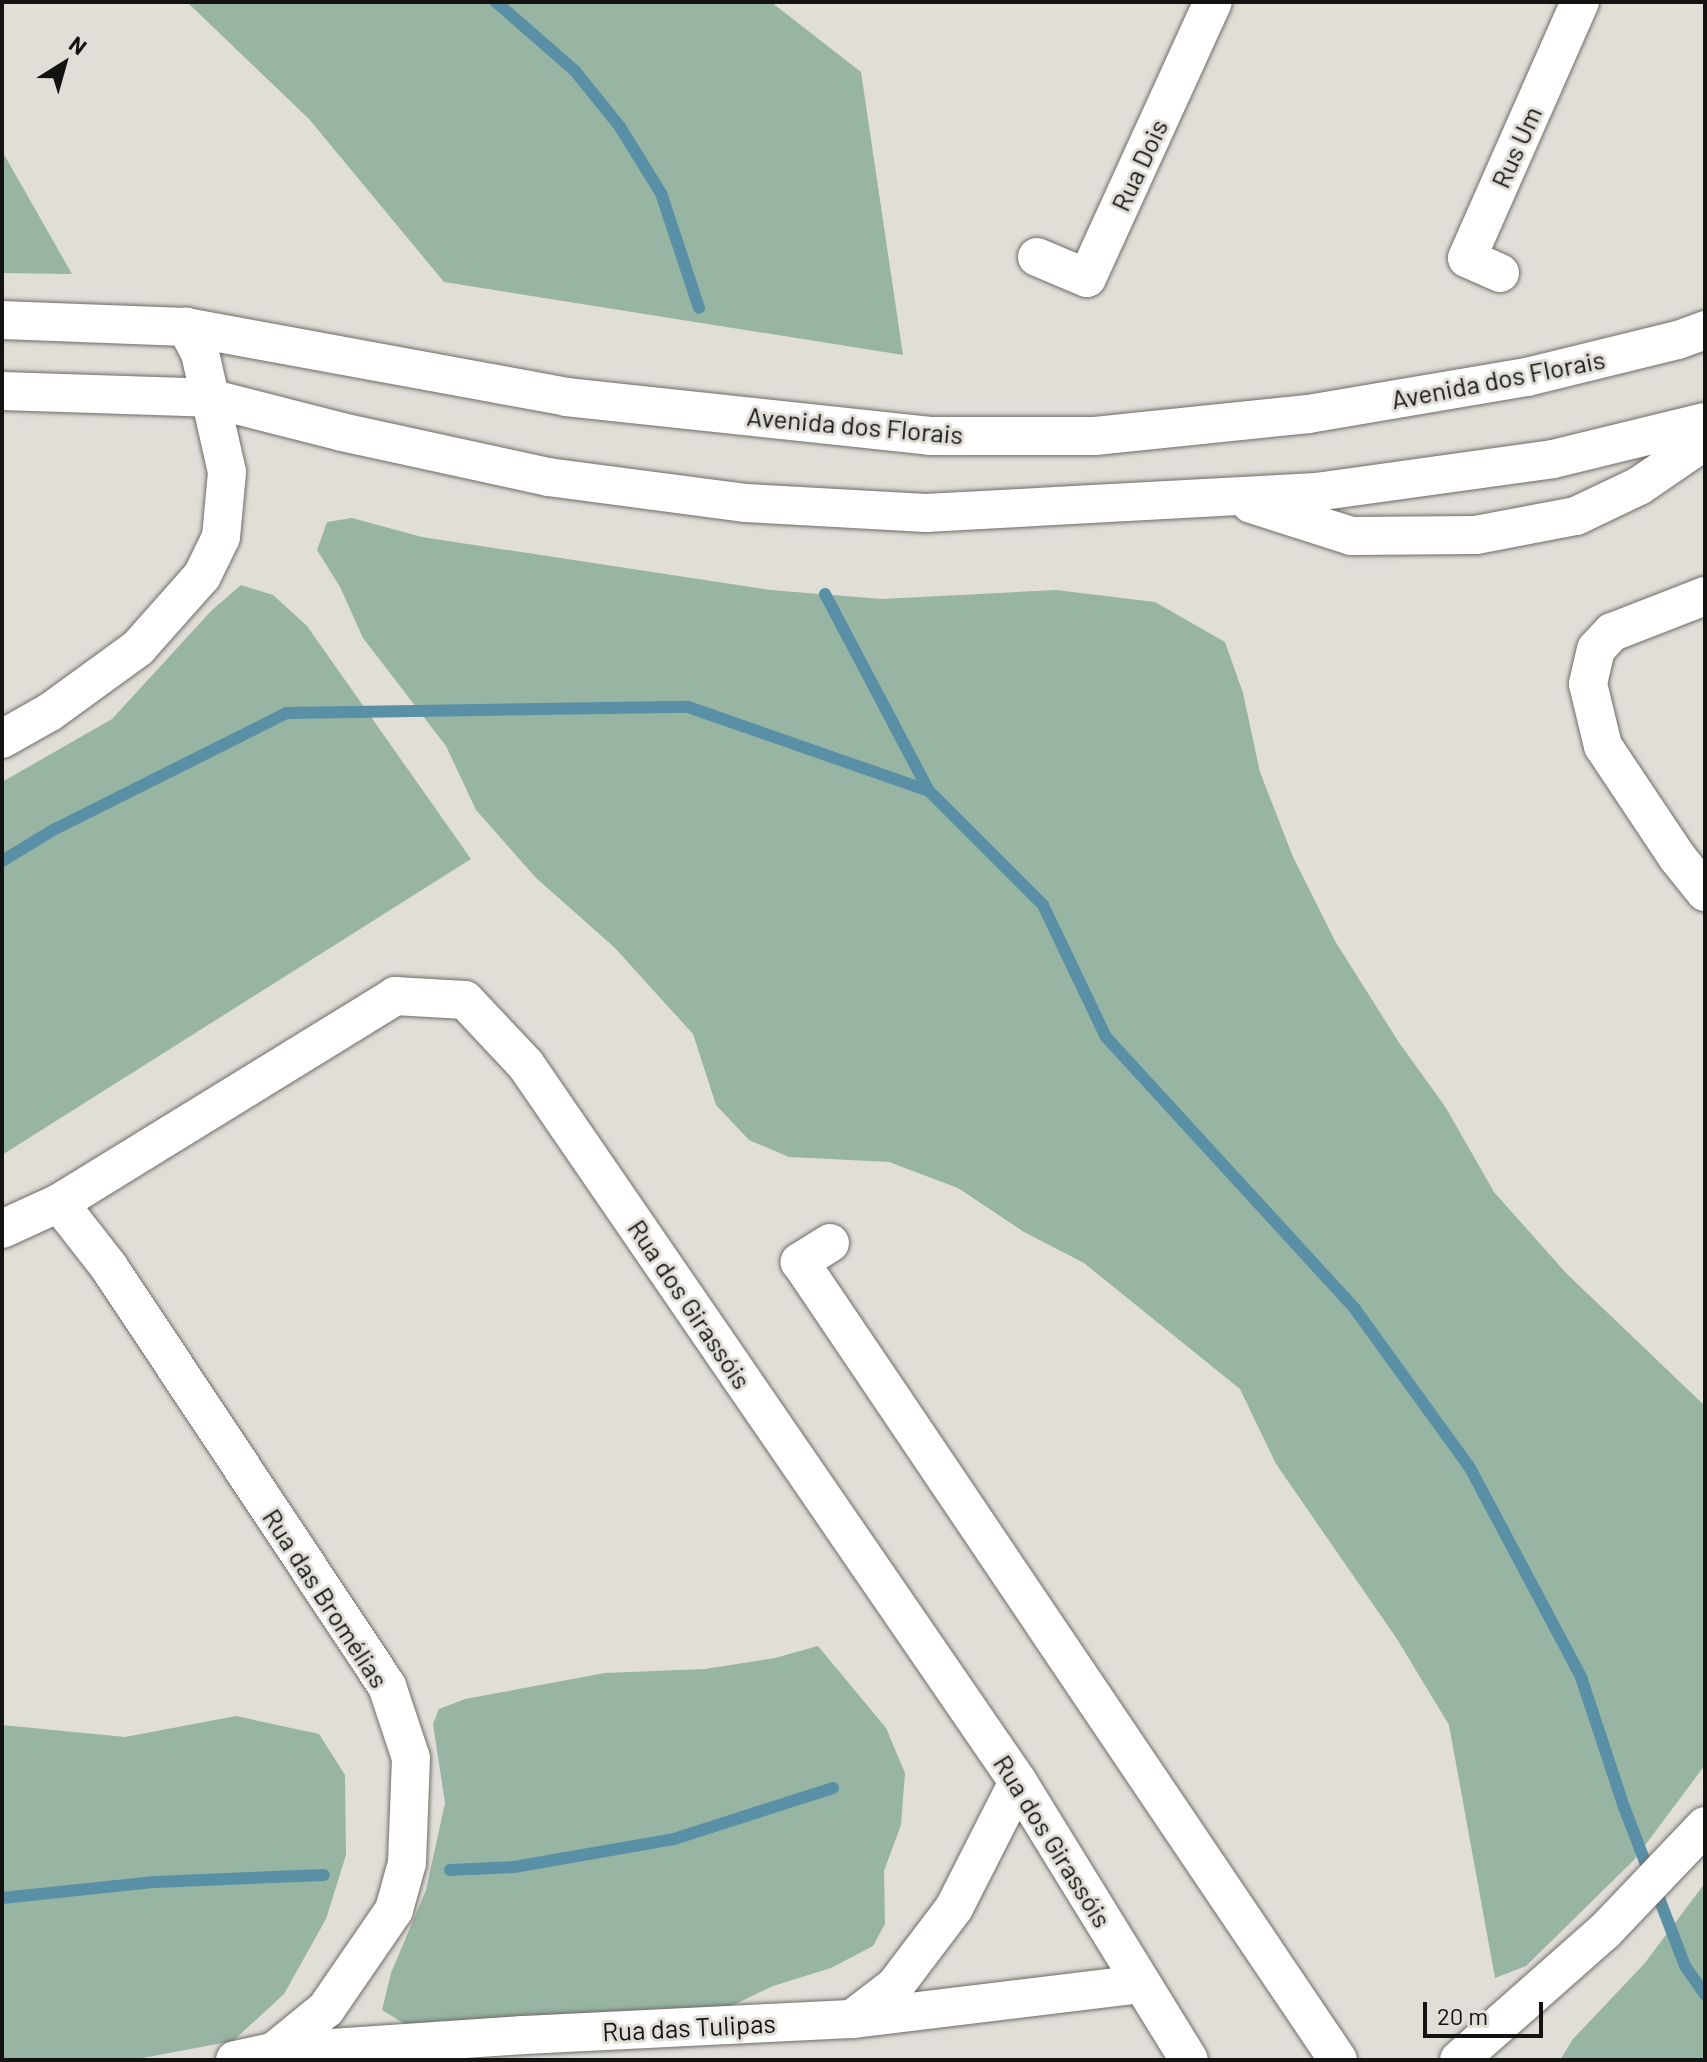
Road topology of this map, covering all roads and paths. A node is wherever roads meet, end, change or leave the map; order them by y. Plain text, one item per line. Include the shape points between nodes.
1 (1213, 2) edge
2 (1580, 2) edge
3 (1037, 257) dead end
4 (1500, 273) dead end
5 (2, 320) edge
6 (186, 327) junction
7 (1705, 330) edge
8 (2, 391) edge
9 (209, 398) junction
10 (1705, 422) edge
11 (1705, 441) edge
12 (1229, 497) junction
13 (1705, 596) edge
14 (2, 739) edge
15 (1705, 892) edge
16 (59, 1203) junction
17 (2, 1229) edge
18 (830, 1243) dead end
19 (1018, 1782) junction
20 (1705, 1826) edge
21 (1142, 1984) junction
22 (852, 2019) junction
23 (273, 2052) junction
24 (235, 2060) edge
25 (1189, 2060) edge
26 (1338, 2060) edge
27 (1459, 2060) edge

1 - 3 street, Rua Dois via 1087,278
2 - 4 street, Rus Um via 1467,258
5 - 6 street, Avenida dos Florais
6 - 7 street, Avenida dos Florais via 566,397 930,436 1080,436 1339,409 1527,377
6 - 9 street via 200,353
8 - 9 street
9 - 12 street via 548,477 746,503 926,513
9 - 14 street via 227,472 221,537 202,576 138,648 50,712
10 - 12 street via 1553,459 1316,492
11 - 12 street via 1639,486 1576,516 1476,535 1351,536
13 - 15 street via 1612,632 1596,649 1588,684 1603,746
16 - 17 street, Rua dos Girassóis
16 - 19 street, Rua dos Girassóis via 395,996 465,1000 526,1065
16 - 23 street, Rua das Bromélias via 109,1267 387,1686 411,1758 407,1863 394,1910 326,2009
18 - 26 street via 800,1262
19 - 21 street, Rua dos Girassóis
19 - 22 street via 954,1908 895,1986
20 - 27 street via 1605,1931
21 - 22 street, Rua das Tulipas
21 - 25 street, Rua dos Girassóis
22 - 23 street, Rua das Tulipas
23 - 24 street, Rua das Tulipas

